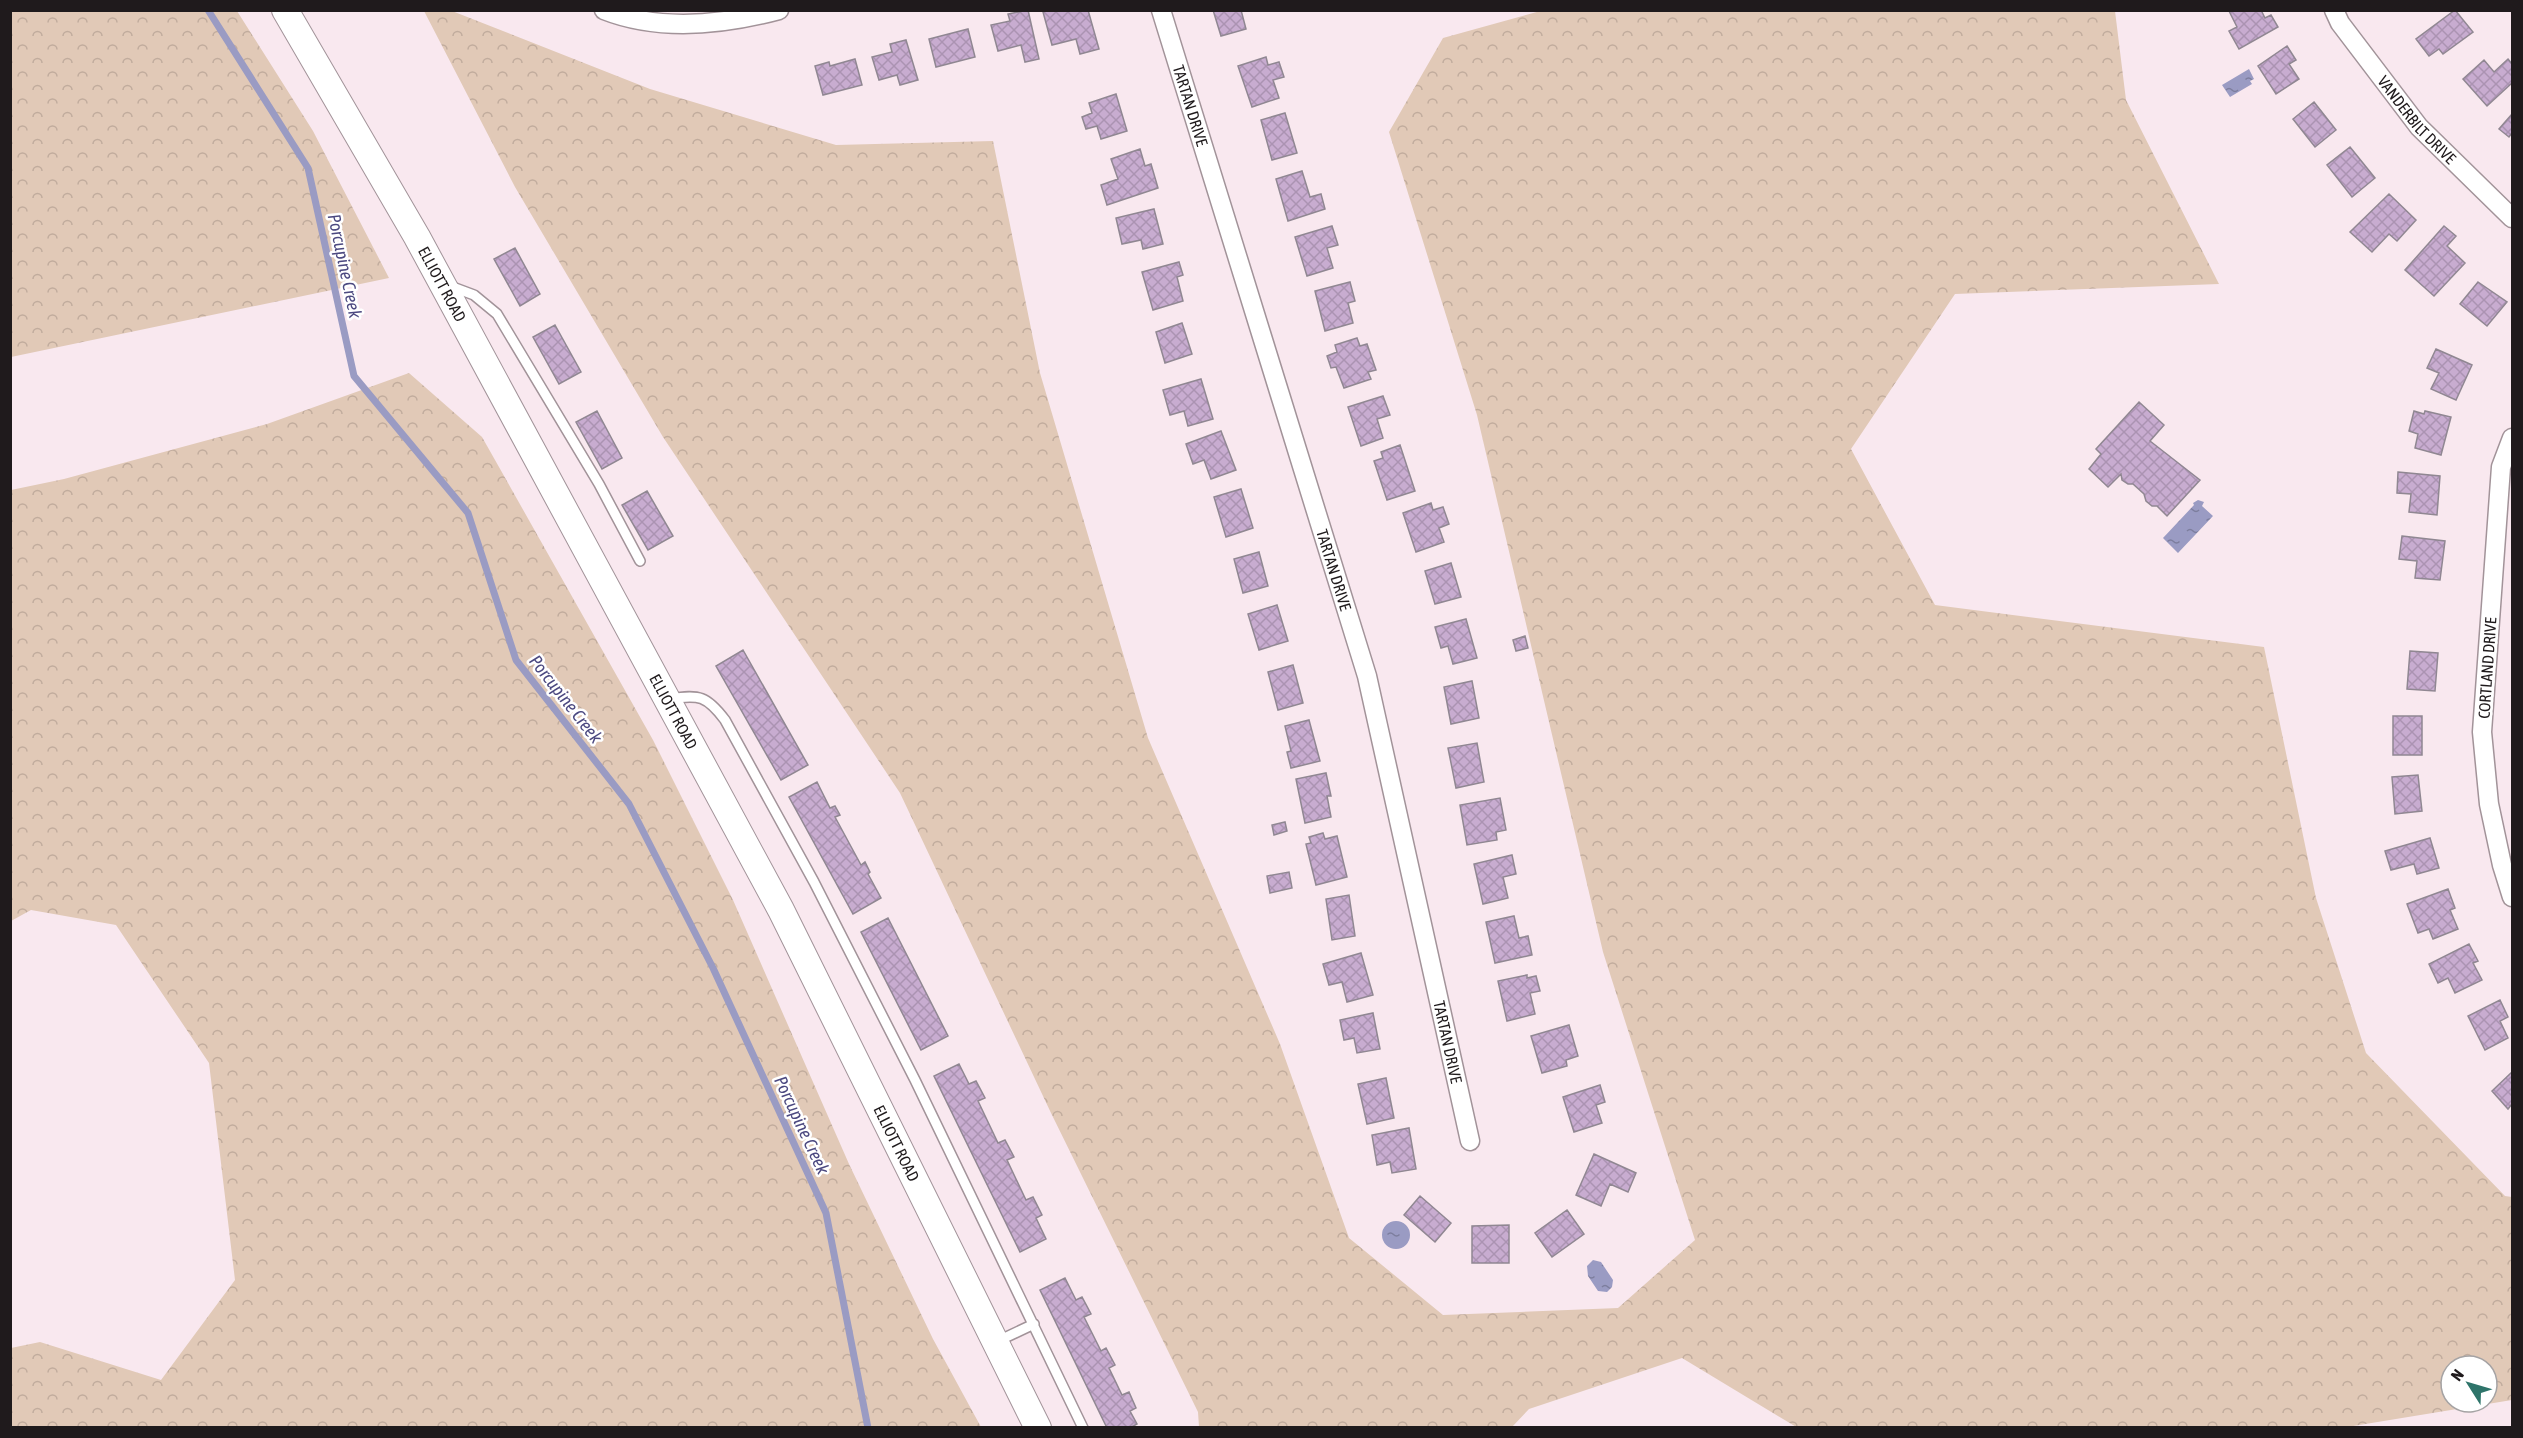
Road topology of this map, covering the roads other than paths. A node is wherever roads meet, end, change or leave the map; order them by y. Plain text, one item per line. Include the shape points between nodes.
1 (285, 10) edge
2 (604, 10) edge
3 (779, 10) edge
4 (1161, 10) edge
5 (2334, 10) edge
6 (705, 16) edge
7 (2512, 218) edge
8 (442, 283) junction
9 (2512, 438) edge
10 (640, 561) dead end
11 (668, 699) junction
12 (2512, 897) edge
13 (1470, 1141) dead end
14 (1034, 1324) junction
15 (996, 1342) junction
16 (1038, 1428) edge
17 (1083, 1428) edge

1 - 8 street, ELLIOTT ROAD
2 - 6 street via 670,25
3 - 6 street via 740,20
4 - 13 street, TARTAN DRIVE via 1367,676
5 - 7 street, VANDERBILT DRIVE via 2419,127
8 - 10 lane via 474,295 497,314 599,484
8 - 11 street, ELLIOTT ROAD
9 - 12 street, CORTLAND DRIVE via 2501,467 2482,732 2489,804
11 - 14 lane via 690,695 700,698 712,703 725,720 814,882
11 - 15 street, ELLIOTT ROAD via 781,910
14 - 15 lane
14 - 17 lane
15 - 16 street, ELLIOTT ROAD

